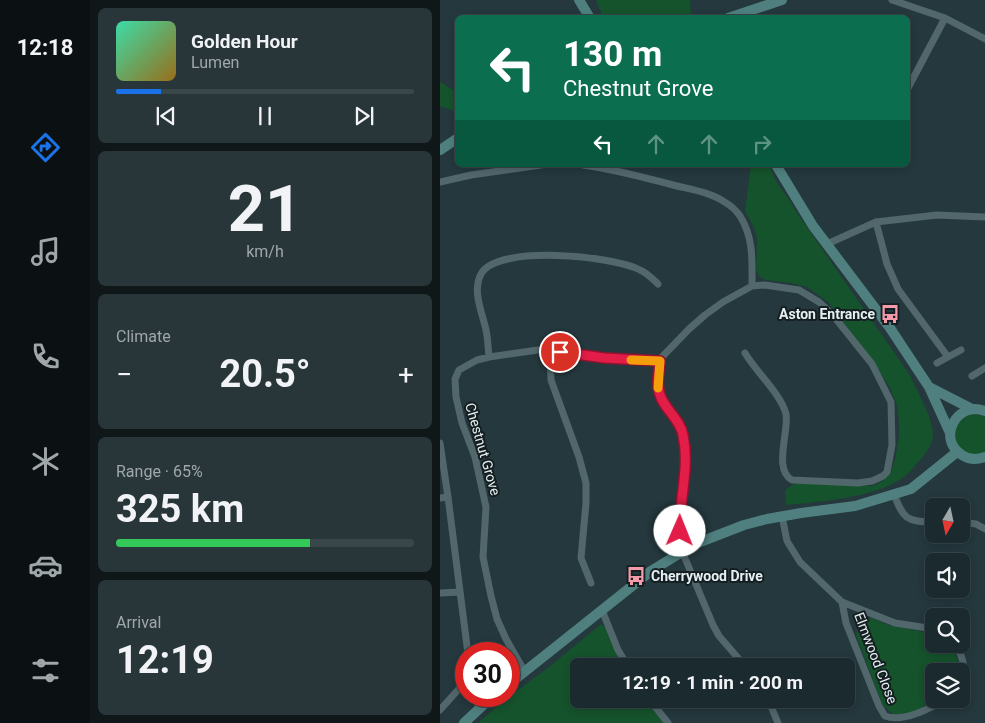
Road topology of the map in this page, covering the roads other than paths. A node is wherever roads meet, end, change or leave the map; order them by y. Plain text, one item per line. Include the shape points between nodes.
1 (579, 0) edge
2 (782, 0) edge
3 (892, 0) edge
4 (588, 15) edge
5 (737, 15) edge
6 (945, 18) junction
7 (985, 39) edge
8 (910, 84) edge
9 (455, 140) edge
10 (440, 150) edge
11 (526, 167) edge
12 (598, 167) edge
13 (777, 167) edge
14 (440, 182) edge
15 (985, 217) edge
16 (876, 222) junction
17 (828, 244) junction
18 (658, 284) dead end
19 (752, 286) junction
20 (550, 349) junction
21 (961, 350) dead end
22 (745, 353) dead end
23 (489, 357) junction
24 (948, 357) junction
25 (660, 361) junction
26 (937, 363) dead end
27 (985, 368) edge
28 (972, 376) dead end
29 (929, 387) junction
30 (972, 409) junction
31 (985, 411) edge
32 (950, 433) junction
33 (440, 443) edge
34 (958, 452) junction
35 (985, 456) edge
36 (894, 494) junction
37 (444, 498) edge
38 (782, 516) junction
39 (925, 522) edge
40 (970, 523) edge
41 (985, 529) edge
42 (682, 551) junction
43 (591, 583) dead end
44 (460, 592) junction
45 (440, 593) edge
46 (842, 602) junction
47 (602, 610) junction
48 (925, 628) edge
49 (466, 642) edge
50 (623, 658) edge
51 (738, 658) edge
52 (525, 672) junction
53 (520, 676) edge
54 (455, 693) edge
55 (481, 707) edge
56 (656, 708) edge
57 (772, 708) edge
58 (931, 708) edge
59 (440, 710) edge
60 (464, 723) edge
61 (668, 723) edge
62 (778, 723) edge

1 - 4 street
2 - 5 street
3 - 6 street
6 - 7 street
6 - 8 street
9 - 10 street
11 - 14 street
12 - 19 street via 723,200 739,214 749,235
13 - 17 street via 813,226
15 - 16 street via 937,215
16 - 17 street
16 - 24 street via 887,264 898,289
17 - 29 street
18 - 23 street via 640,270 626,265 570,255 494,263 482,272 478,292
19 - 22 street via 784,287 808,295 832,314 872,364 890,402 892,445 887,472 872,481 858,483 801,481 787,477 782,464 787,423 783,406
19 - 25 street via 705,315
20 - 23 street, Chestnut Grove
20 - 25 street, Chestnut Grove via 594,357
20 - 43 street via 551,380 586,483 581,558
21 - 24 street
23 - 52 street, Chestnut Grove via 459,370 455,379 456,397 486,507 483,557 491,596 497,619
24 - 26 street
25 - 42 street via 660,396 683,433
27 - 28 street
29 - 30 street
29 - 32 street
30 - 31 street
30 - 32 street via 959,414
32 - 34 street
33 - 37 street
34 - 35 street via 973,459
34 - 36 street via 911,489
36 - 38 street via 855,506
36 - 39 street via 901,513 907,519
37 - 44 street
38 - 42 street via 744,525
38 - 46 street, Elmwood Close via 786,541 800,562
40 - 41 street
42 - 47 street
42 - 51 street via 713,625
44 - 45 street
44 - 49 street
46 - 48 street, Elmwood Close via 895,623
46 - 58 street, Elmwood Close via 846,623 885,716 900,722
47 - 50 street
47 - 52 street
52 - 53 street
54 - 59 street
55 - 60 street
56 - 61 street
57 - 62 street

